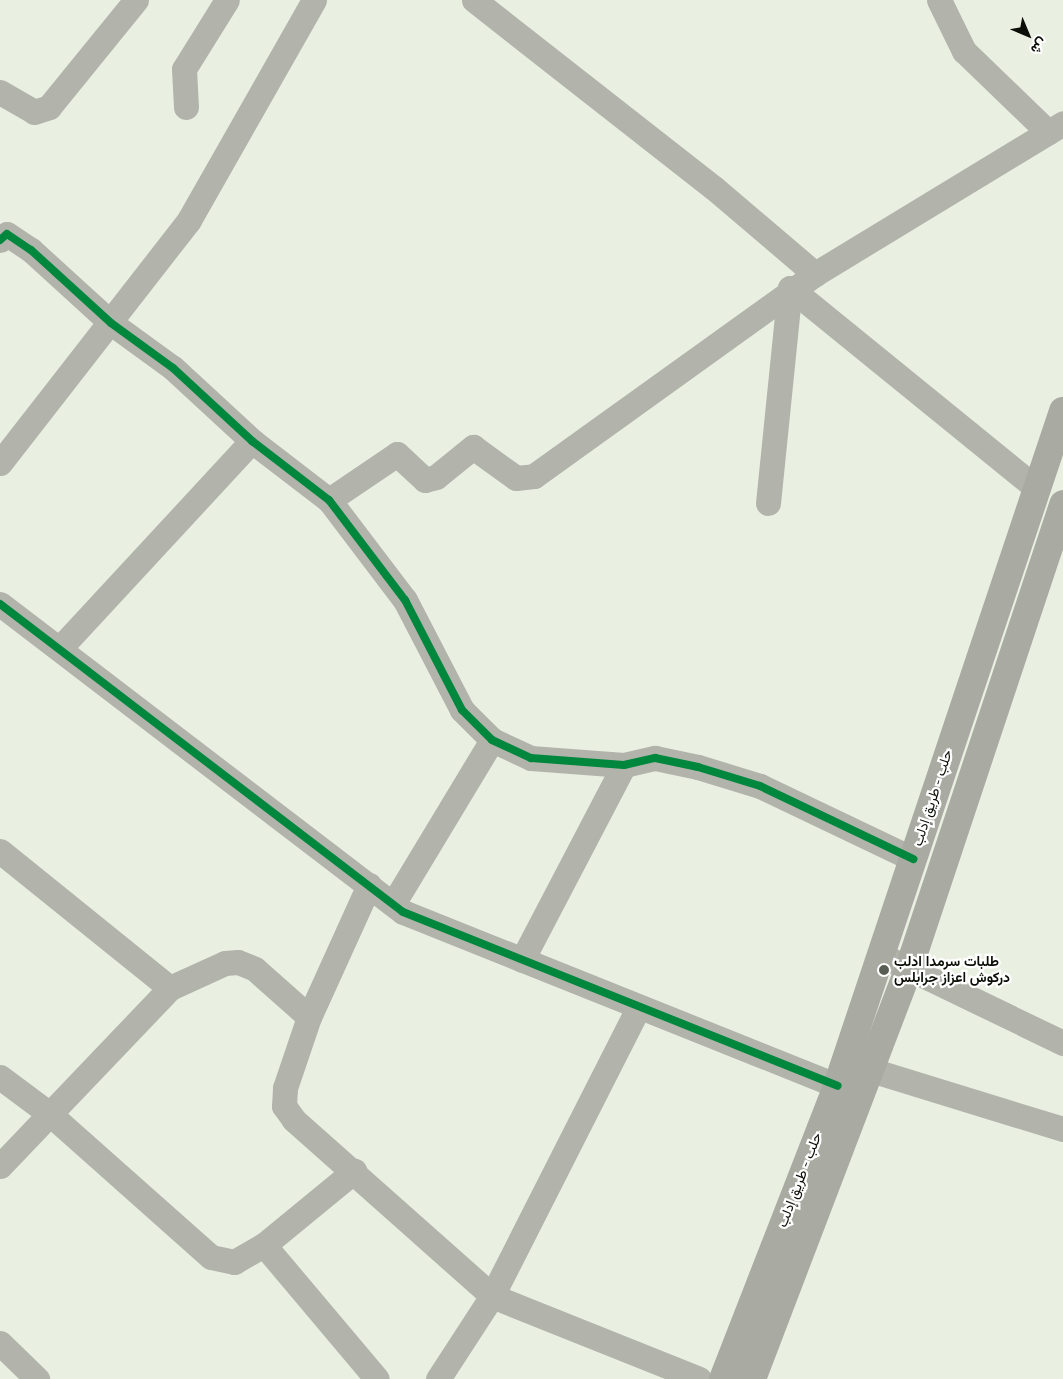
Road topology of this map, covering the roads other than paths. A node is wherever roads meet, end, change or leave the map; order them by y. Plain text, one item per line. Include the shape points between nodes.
1 (136, 0) edge
2 (228, 0) edge
3 (314, 0) edge
4 (474, 0) edge
5 (939, 0) edge
6 (0, 92) edge
7 (186, 107) dead end
8 (1055, 127) edge
9 (0, 240) edge
10 (815, 274) junction
11 (790, 288) junction
12 (111, 323) junction
13 (1063, 411) edge
14 (252, 441) junction
15 (0, 463) edge
16 (1035, 487) junction
17 (329, 500) junction
18 (768, 503) dead end
19 (1063, 506) edge
20 (0, 604) edge
21 (61, 647) junction
22 (492, 740) junction
23 (624, 765) junction
24 (0, 851) edge
25 (912, 858) junction
26 (369, 886) junction
27 (393, 904) junction
28 (881, 955) junction
29 (522, 960) junction
30 (909, 968) junction
31 (170, 988) junction
32 (638, 1008) junction
33 (309, 1017) junction
34 (1063, 1044) edge
35 (870, 1070) junction
36 (0, 1077) edge
37 (837, 1086) junction
38 (51, 1115) junction
39 (1063, 1129) edge
40 (0, 1166) edge
41 (354, 1171) junction
42 (264, 1245) junction
43 (492, 1296) junction
44 (0, 1343) edge
45 (37, 1379) edge
46 (377, 1379) edge
47 (438, 1379) edge
48 (700, 1379) edge
49 (723, 1379) edge
50 (752, 1379) edge

1 - 6 street via 49,107 34,112
2 - 7 street via 184,68
3 - 12 street via 189,220
4 - 10 street via 714,188
5 - 8 street via 964,51
8 - 10 street
9 - 12 street via 7,234 32,250
10 - 11 street
11 - 16 street
11 - 17 street via 534,476 516,478 473,447 436,477 425,480 397,454
11 - 18 street
12 - 14 street via 173,368
12 - 15 street
13 - 16 main road, حلب - طريق إدلب
14 - 17 street
14 - 21 street
16 - 25 main road, حلب - طريق إدلب
17 - 22 street via 404,600 462,710
19 - 30 main road, حلب - طريق إدلب
20 - 21 street
21 - 26 street
22 - 23 street via 531,758
22 - 27 street
23 - 25 street via 655,758 760,786
23 - 29 street
24 - 31 street
25 - 28 main road, حلب - طريق إدلب
26 - 27 street
26 - 33 street
27 - 29 street
28 - 30 street
28 - 37 main road, حلب - طريق إدلب
29 - 32 street
30 - 34 street
30 - 35 main road, حلب - طريق إدلب
31 - 33 street via 225,963 238,962 255,968
31 - 38 street
32 - 37 street
32 - 43 street
33 - 41 street via 285,1088 284,1106 294,1120
35 - 39 street
35 - 50 main road, حلب - طريق إدلب
36 - 38 street
37 - 49 main road, حلب - طريق إدلب
38 - 40 street
38 - 42 street via 211,1257 234,1262
41 - 42 street
41 - 43 street
42 - 46 street
43 - 47 street
43 - 48 street
44 - 45 street

